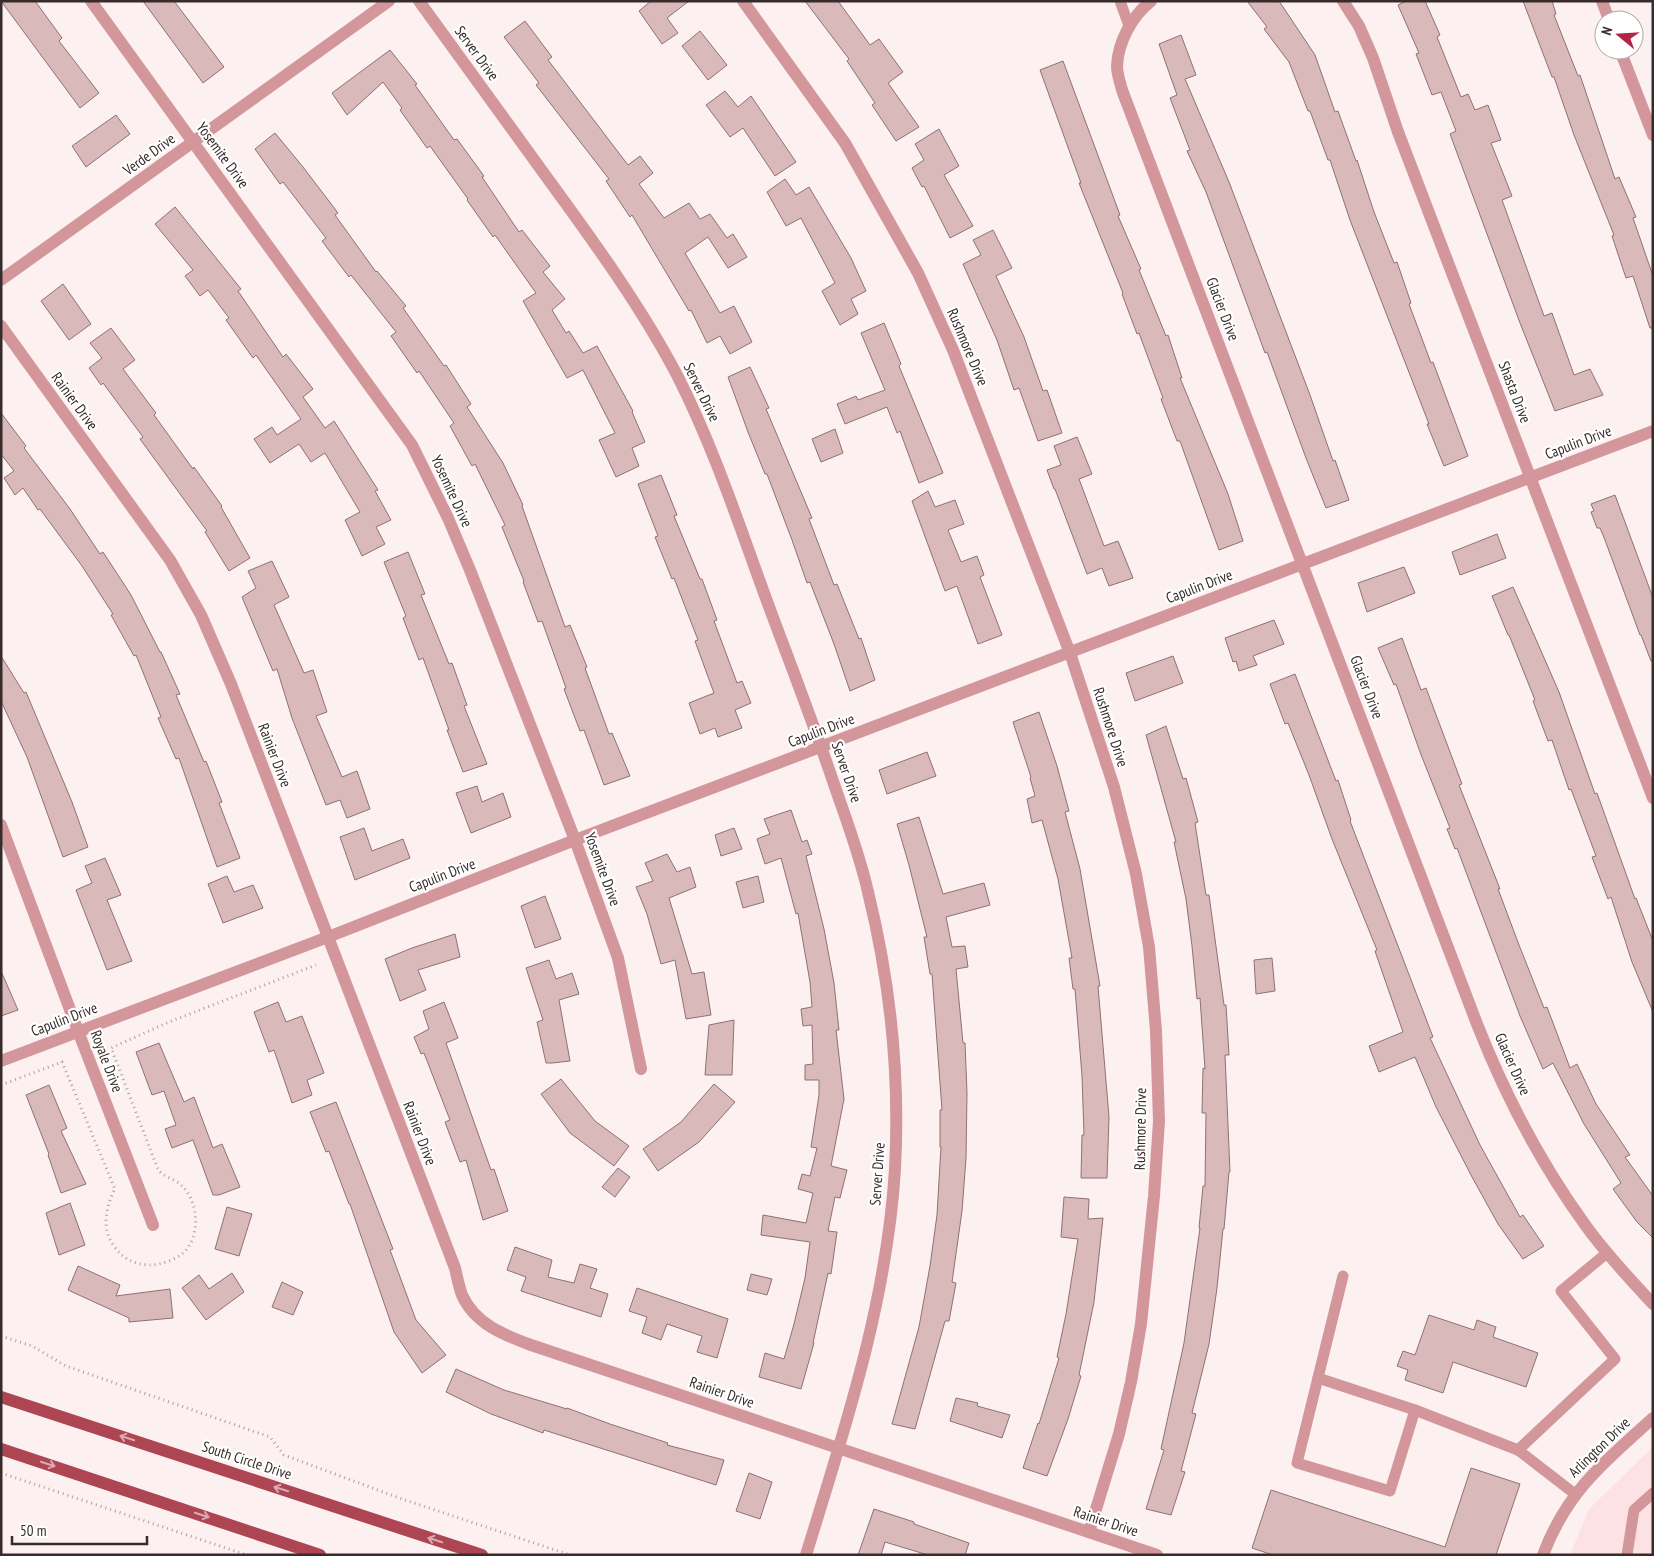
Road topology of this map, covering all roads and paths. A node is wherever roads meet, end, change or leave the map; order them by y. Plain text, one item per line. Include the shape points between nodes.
1 (91, 1) edge
2 (389, 1) edge
3 (419, 1) edge
4 (743, 1) edge
5 (1120, 1) edge
6 (1151, 1) edge
7 (1342, 1) edge
8 (1129, 26) junction
9 (1624, 60) edge
10 (1653, 135) edge
11 (194, 142) junction
12 (1, 280) edge
13 (1, 326) edge
14 (1653, 431) edge
15 (1530, 478) junction
16 (1302, 563) junction
17 (1070, 653) junction
18 (821, 747) junction
19 (1653, 798) edge
20 (1, 824) edge
21 (575, 840) junction
22 (328, 937) junction
23 (316, 965) dead end
24 (78, 1031) junction
25 (1, 1061) edge
26 (641, 1069) dead end
27 (1, 1085) edge
28 (153, 1225) dead end
29 (1607, 1253) junction
30 (1343, 1276) dead end
31 (1653, 1304) edge
32 (1, 1336) edge
33 (1318, 1378) junction
34 (1, 1396) edge
35 (1415, 1410) junction
36 (1653, 1418) edge
37 (1, 1449) edge
38 (838, 1449) junction
39 (1518, 1450) junction
40 (1, 1473) edge
41 (1653, 1493) edge
42 (1575, 1494) junction
43 (1089, 1532) junction
44 (248, 1555) edge
45 (320, 1555) edge
46 (482, 1555) edge
47 (570, 1555) edge
48 (806, 1555) edge
49 (1157, 1555) edge
50 (1543, 1555) edge
51 (1627, 1555) edge

1 - 11 street, Yosemite Drive
2 - 11 street, Verde Drive
3 - 18 street, Server Drive via 590,237 632,299 677,376 705,436
4 - 17 street, Rushmore Drive via 845,143 918,273 953,350
5 - 8 lane
6 - 8 street
7 - 15 street, Shasta Drive via 1359,26 1373,58
8 - 16 street, Glacier Drive via 1119,49 1117,69 1122,90
9 - 10 street
11 - 12 street, Verde Drive
11 - 21 street, Yosemite Drive via 412,444 470,570
13 - 22 street, Rainier Drive via 170,560 201,615 231,684
14 - 15 street, Capulin Drive
15 - 16 street, Capulin Drive
15 - 19 street, Shasta Drive
16 - 17 street, Capulin Drive
16 - 29 street, Glacier Drive via 1483,1038 1534,1147
17 - 18 street, Capulin Drive
17 - 43 street, Rushmore Drive via 1114,787 1136,874 1149,947 1159,1121 1140,1334 1119,1434
18 - 21 street, Capulin Drive
18 - 38 street, Server Drive via 854,840 879,938 888,999 896,1116 894,1179 879,1293 863,1365
20 - 24 street, Royale Drive
21 - 22 street, Capulin Drive
21 - 26 street, Yosemite Drive via 618,958
22 - 24 street, Capulin Drive
22 - 38 street, Rainier Drive via 463,1296 478,1318 501,1334
23 - 27 path via 111,1048 159,1172 182,1186 192,1200 194,1233 186,1250 171,1260 156,1265 137,1264 121,1255 112,1243 106,1215 115,1189 62,1062
24 - 25 street, Capulin Drive
24 - 28 street, Royale Drive
29 - 31 street, Glacier Drive
29 - 39 lane via 1561,1291 1614,1360
30 - 33 lane
32 - 47 path via 32,1346 66,1366 270,1437 284,1455 402,1499
33 - 35 lane
33 - 35 lane via 1297,1463 1390,1491
46 -> 34 main road, South Circle Drive
35 - 39 lane
36 - 42 street, Arlington Drive via 1592,1473
37 -> 45 main road
38 - 43 street, Rainier Drive
38 - 48 street, Server Drive
39 - 42 lane
40 - 44 path
41 - 51 lane via 1634,1510
42 - 50 street, Arlington Drive via 1558,1519
43 - 49 street, Rainier Drive

